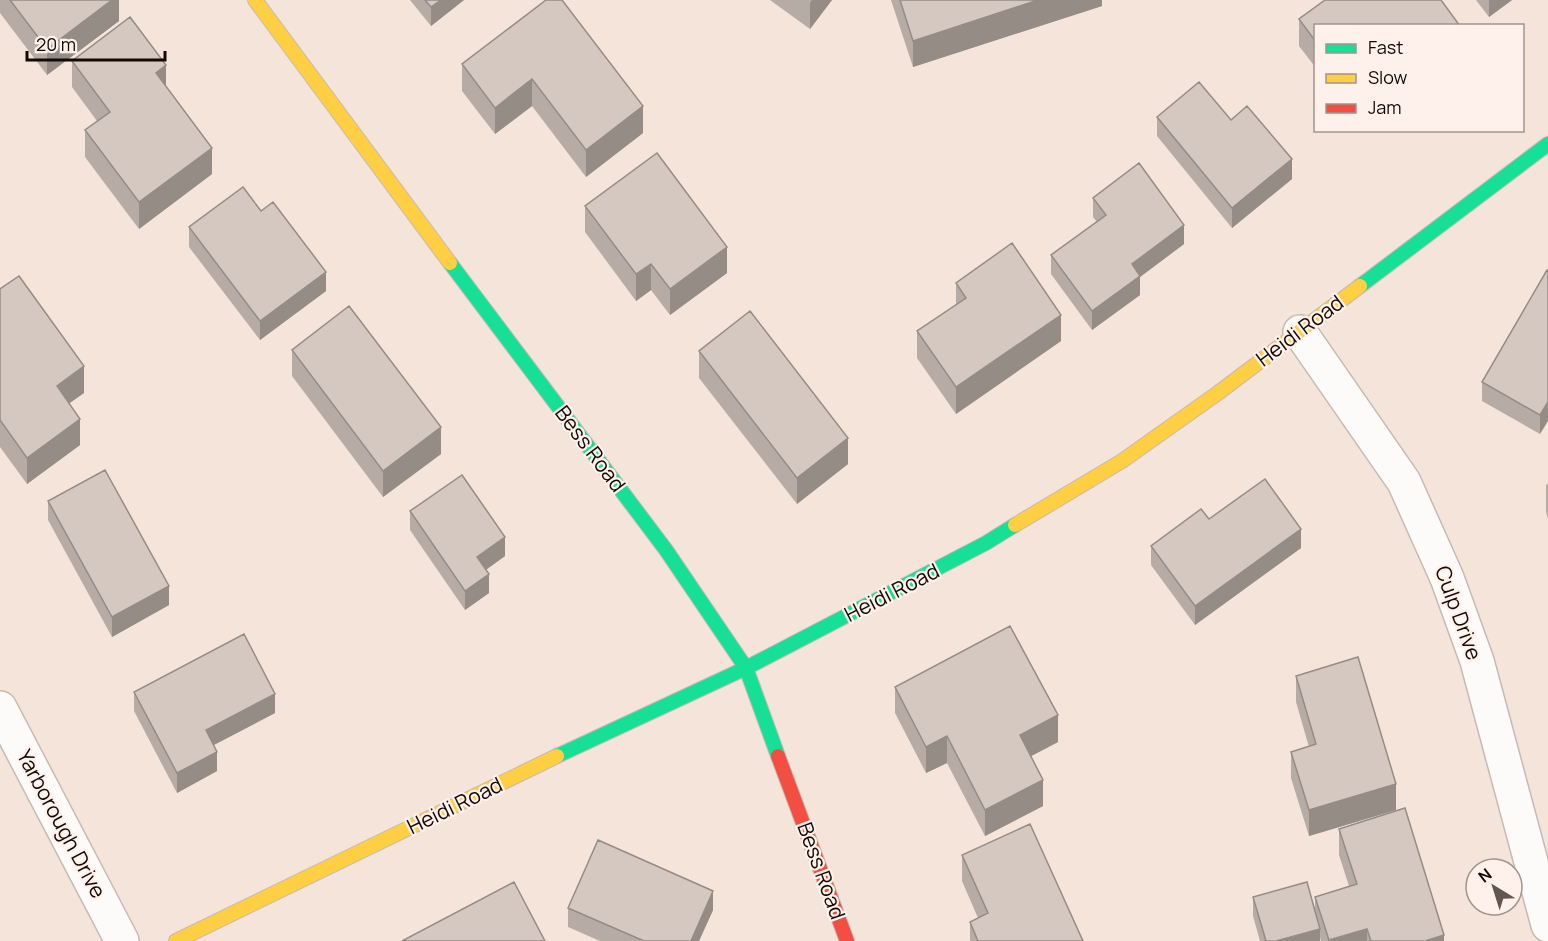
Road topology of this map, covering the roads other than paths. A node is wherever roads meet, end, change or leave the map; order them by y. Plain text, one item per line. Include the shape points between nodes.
1 (255, 0) edge
2 (1548, 144) edge
3 (1300, 332) junction
4 (746, 668) junction
5 (0, 708) edge
6 (1548, 925) edge
7 (122, 941) edge
8 (176, 941) edge
9 (847, 941) edge

1 - 4 street, Bess Road via 666,550
2 - 3 street, Heidi Road
3 - 4 street, Heidi Road via 1122,461 996,537
3 - 6 street, Culp Drive via 1404,482 1447,578 1477,661
4 - 8 street, Heidi Road
4 - 9 street, Bess Road
5 - 7 street, Yarborough Drive

